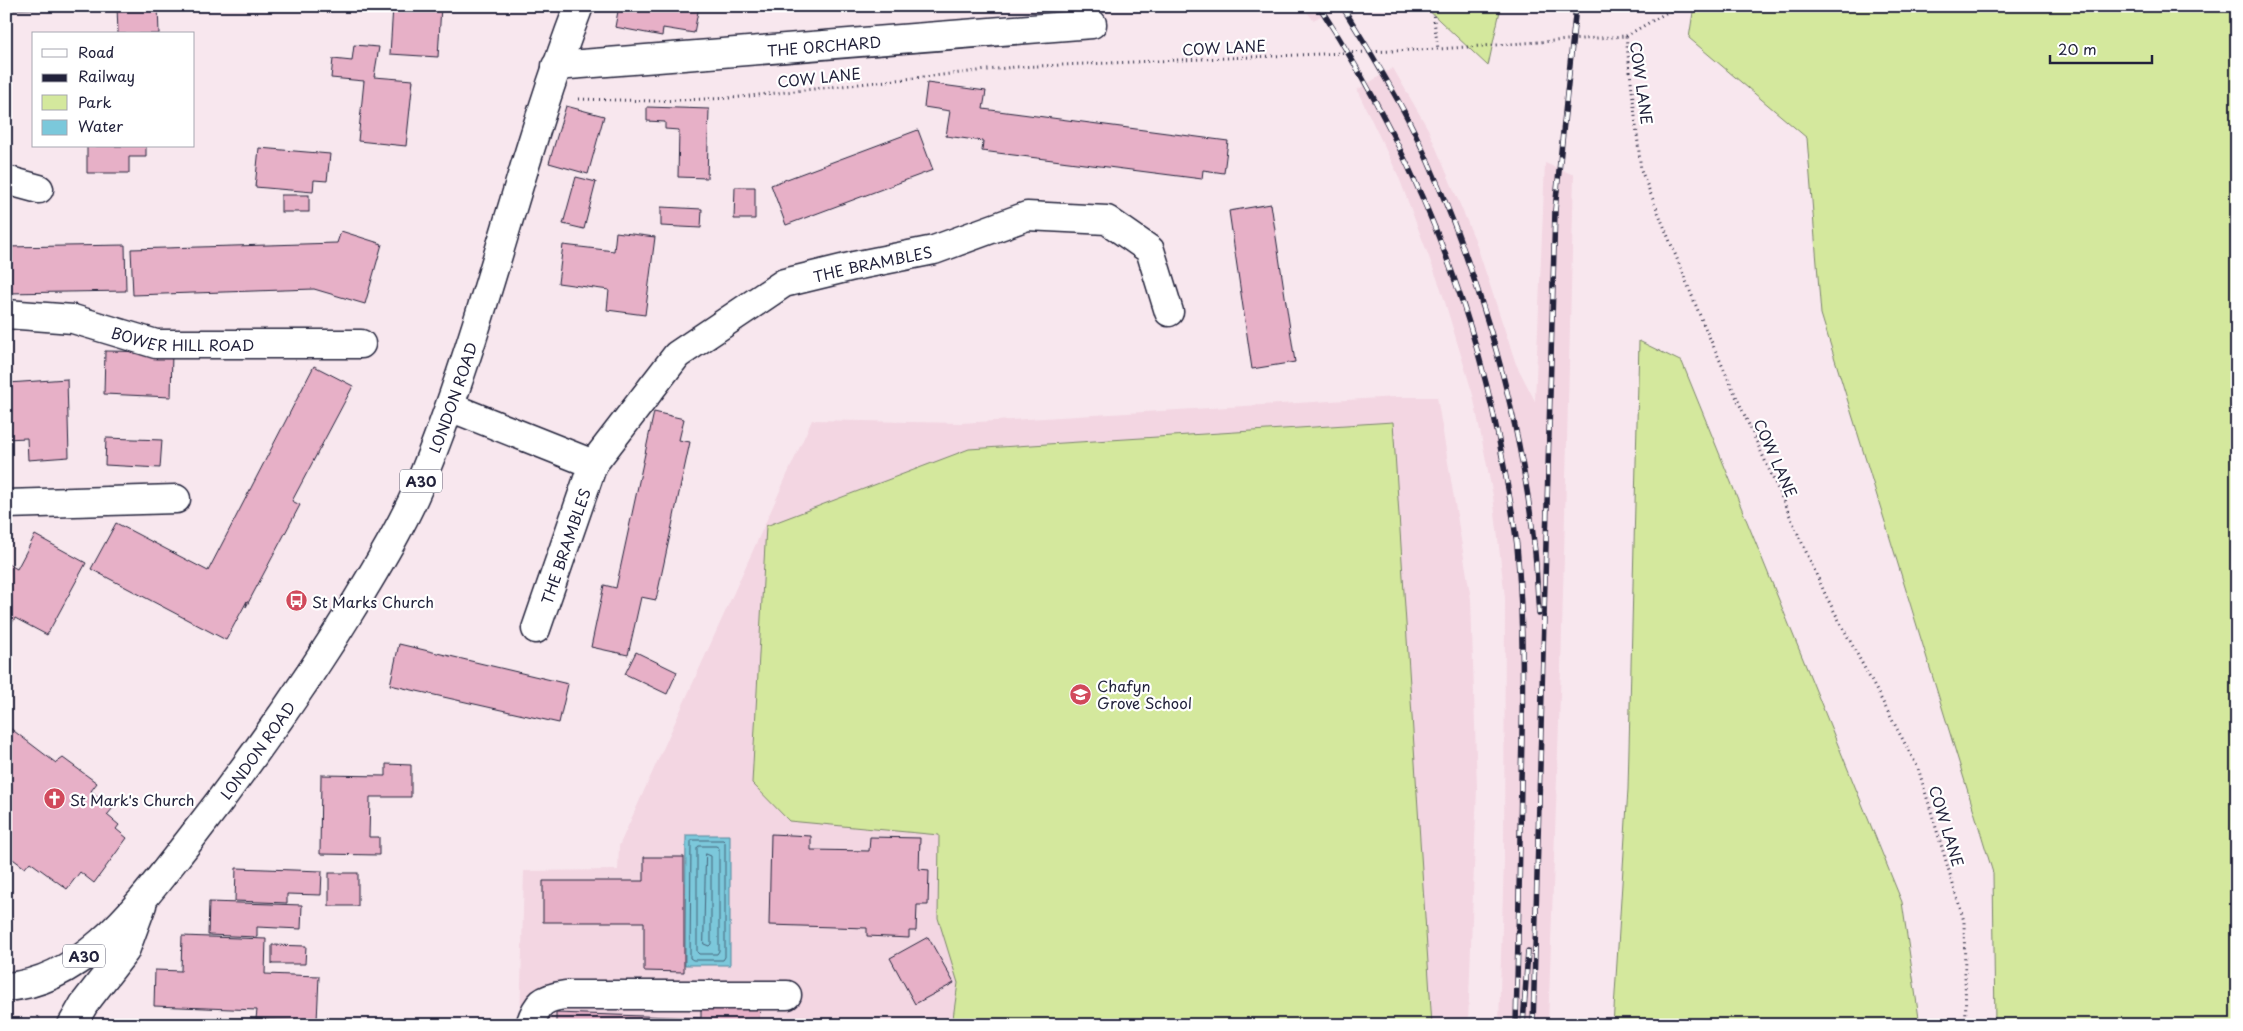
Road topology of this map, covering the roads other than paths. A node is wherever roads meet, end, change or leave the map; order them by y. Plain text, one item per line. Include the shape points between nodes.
1 (579, 6) edge
2 (1092, 24) dead end
3 (556, 66) junction
4 (6, 180) edge
5 (39, 189) dead end
6 (1169, 312) dead end
7 (6, 314) edge
8 (361, 344) dead end
9 (450, 407) junction
10 (593, 464) junction
11 (176, 499) dead end
12 (6, 504) edge
13 (536, 629) dead end
14 (145, 897) junction
15 (6, 987) edge
16 (788, 995) dead end
17 (72, 1025) edge
18 (530, 1025) edge

1 - 3 main road, LONDON ROAD / A30
2 - 3 main road, THE ORCHARD
3 - 9 main road, LONDON ROAD / A30
4 - 5 main road
6 - 10 main road, THE BRAMBLES via 1150,250 1107,220 1027,216 934,250 784,283 677,355
7 - 8 main road, BOWER HILL ROAD via 73,319 156,344
9 - 10 main road
9 - 14 main road, LONDON ROAD / A30 via 418,489 392,540 338,630 278,721
10 - 13 main road, THE BRAMBLES
11 - 12 main road
14 - 15 main road, LONDON ROAD / A30 via 93,949 73,964 40,982
14 - 17 main road, LONDON ROAD / A30 via 125,951
16 - 18 main road via 565,994 548,997 538,1006

